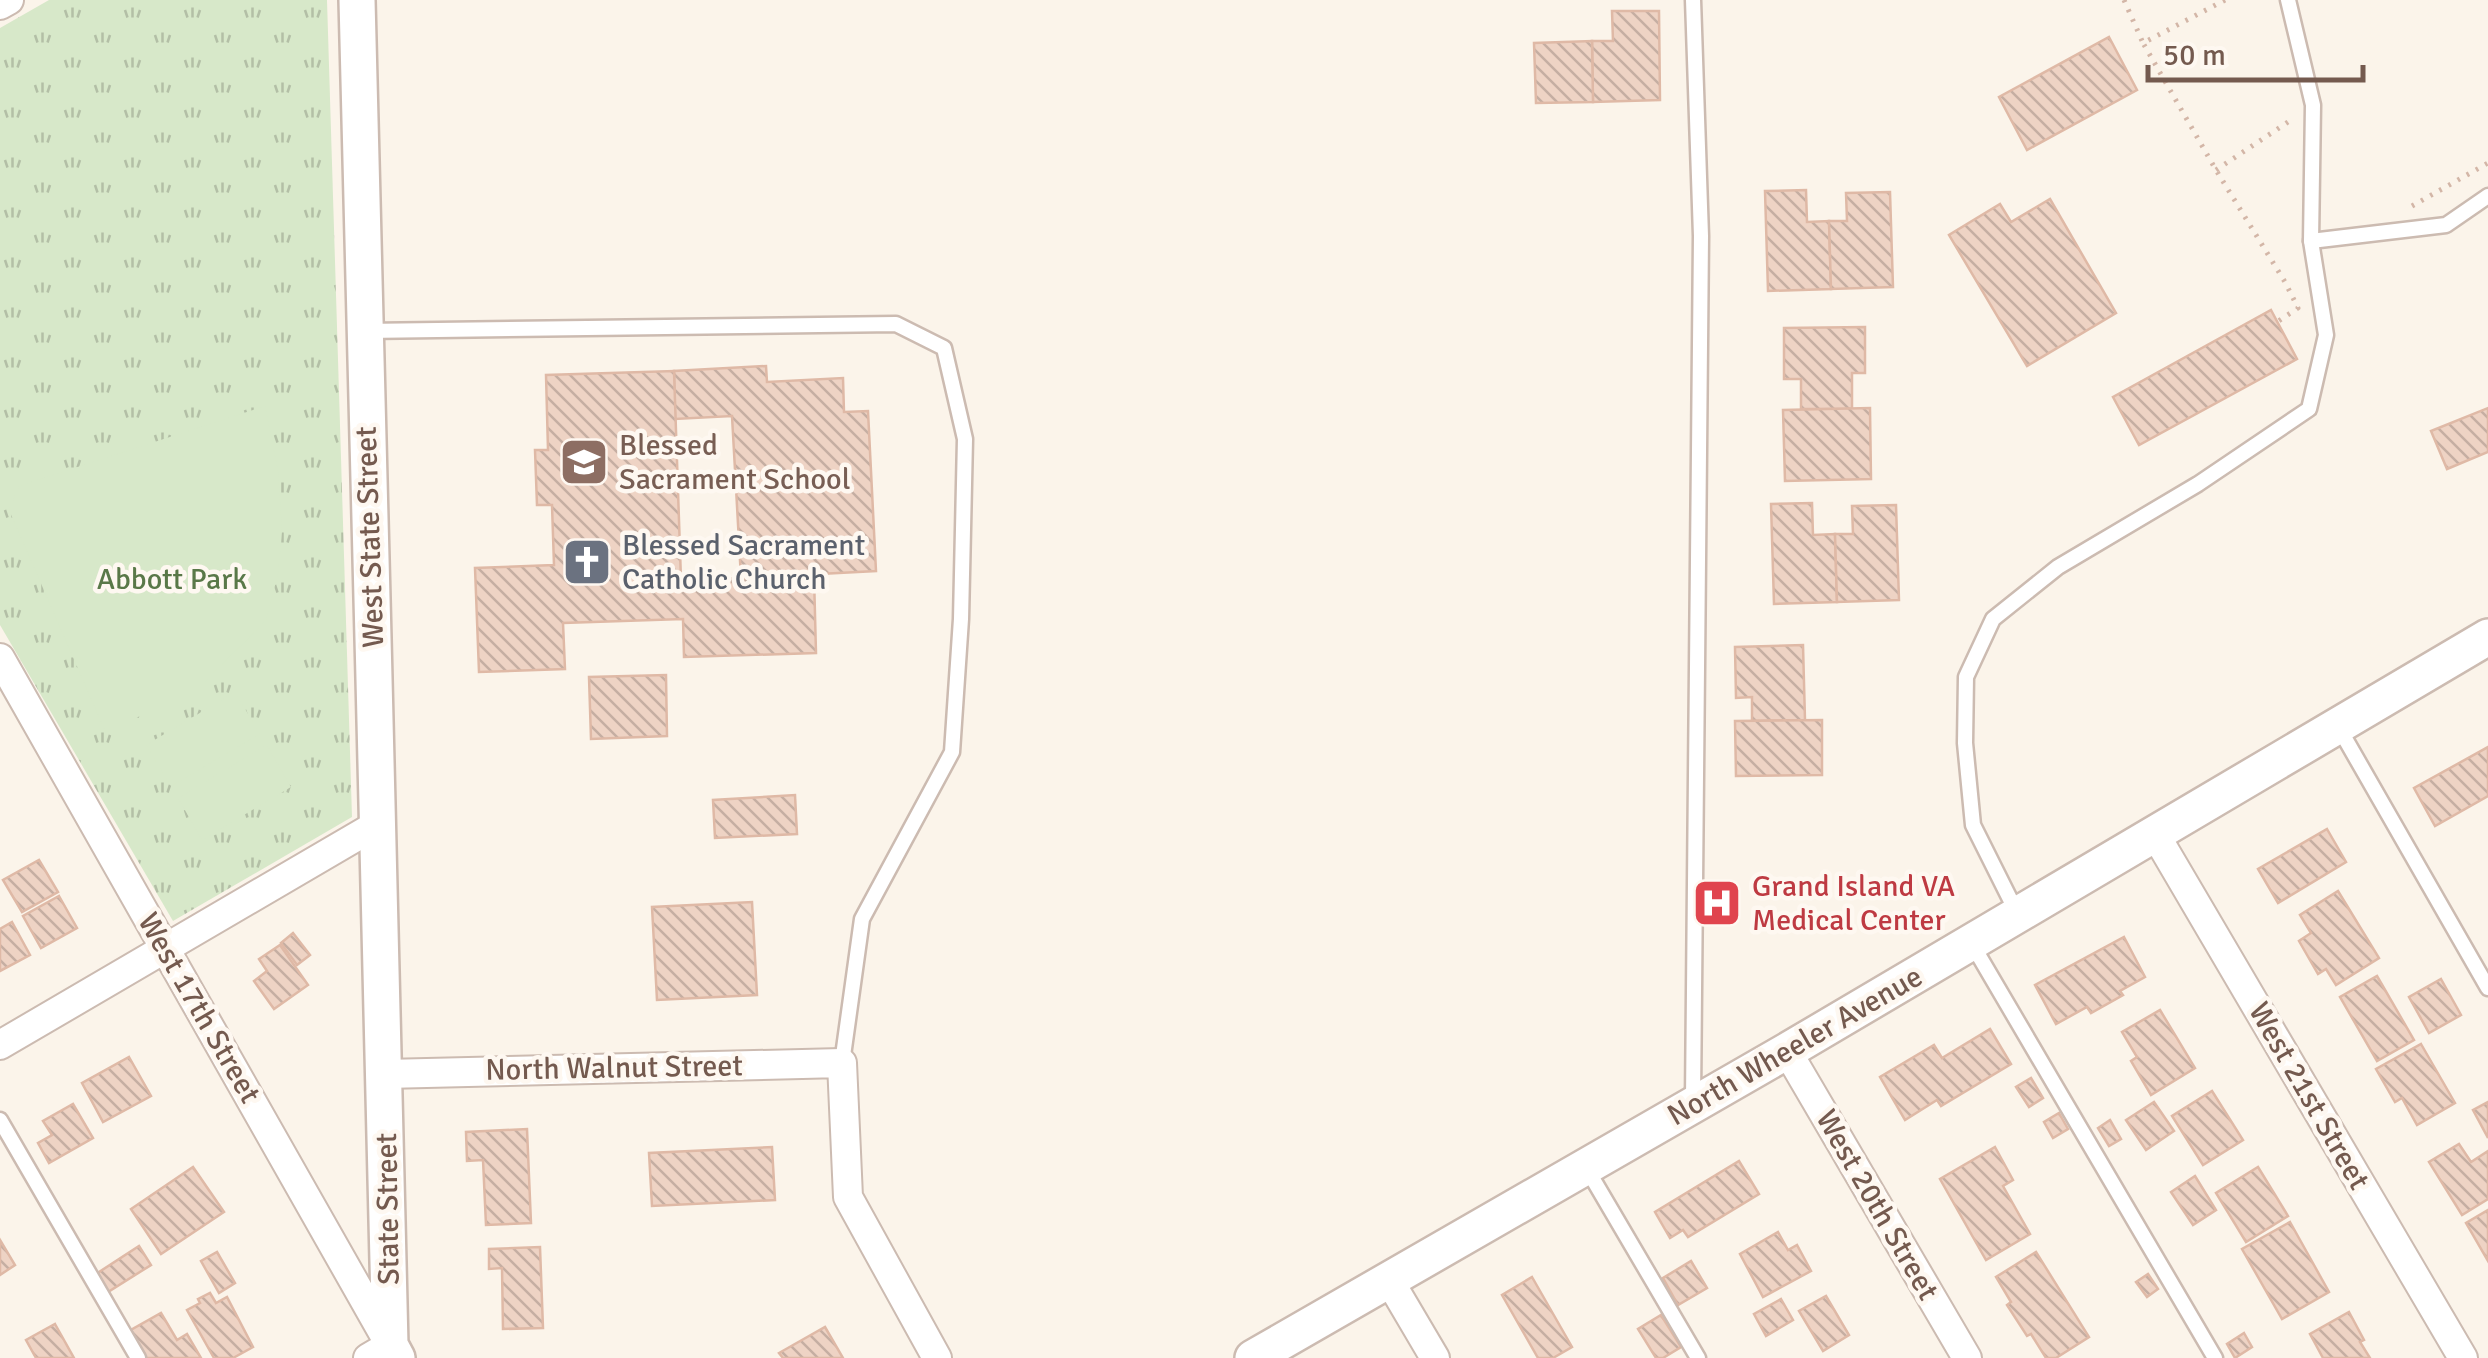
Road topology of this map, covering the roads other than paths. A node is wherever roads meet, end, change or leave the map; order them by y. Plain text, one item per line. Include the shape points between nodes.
1 (9, 0) edge
2 (357, 0) edge
3 (1694, 0) edge
4 (2288, 0) edge
5 (0, 5) edge
6 (2488, 196) edge
7 (2310, 241) junction
8 (364, 331) junction
9 (2488, 637) edge
10 (0, 658) edge
11 (2338, 725) junction
12 (378, 824) junction
13 (2155, 834) junction
14 (2018, 916) junction
15 (1972, 944) junction
16 (165, 948) junction
17 (2488, 988) edge
18 (0, 1045) edge
19 (1788, 1052) junction
20 (842, 1063) junction
21 (385, 1074) junction
22 (1694, 1105) junction
23 (0, 1120) edge
24 (1585, 1167) junction
25 (1389, 1280) junction
26 (385, 1354) edge
27 (138, 1358) edge
28 (937, 1358) edge
29 (1253, 1358) edge
30 (1435, 1358) edge
31 (1698, 1358) edge
32 (1966, 1358) edge
33 (2215, 1358) edge
34 (2462, 1358) edge

1 - 5 street
2 - 8 street, West State Street
3 - 22 lane via 1702,236
4 - 7 lane via 2314,105
6 - 7 lane via 2446,225
7 - 14 lane via 2326,335 2309,408 2058,567 1993,619 1966,676 1964,743 1973,825
8 - 12 street, West State Street
8 - 20 lane via 896,324 944,348 965,439 952,752 862,919
9 - 11 street, North Wheeler Avenue
10 - 16 street, West 17th Street
11 - 13 street, North Wheeler Avenue
11 - 17 lane
12 - 16 street
12 - 21 street, West State Street
13 - 14 street, North Wheeler Avenue
13 - 34 street, West 21st Street
14 - 15 street, North Wheeler Avenue
15 - 19 street, North Wheeler Avenue
15 - 33 lane
16 - 18 street
16 - 26 street, West 17th Street
19 - 22 street, North Wheeler Avenue
19 - 32 street, West 20th Street
20 - 21 street, North Walnut Street
20 - 28 street via 848,1197
21 - 26 street, State Street
22 - 24 street, North Wheeler Avenue
23 - 27 lane
24 - 25 street, North Wheeler Avenue
24 - 31 lane
25 - 29 street, North Wheeler Avenue
25 - 30 street

